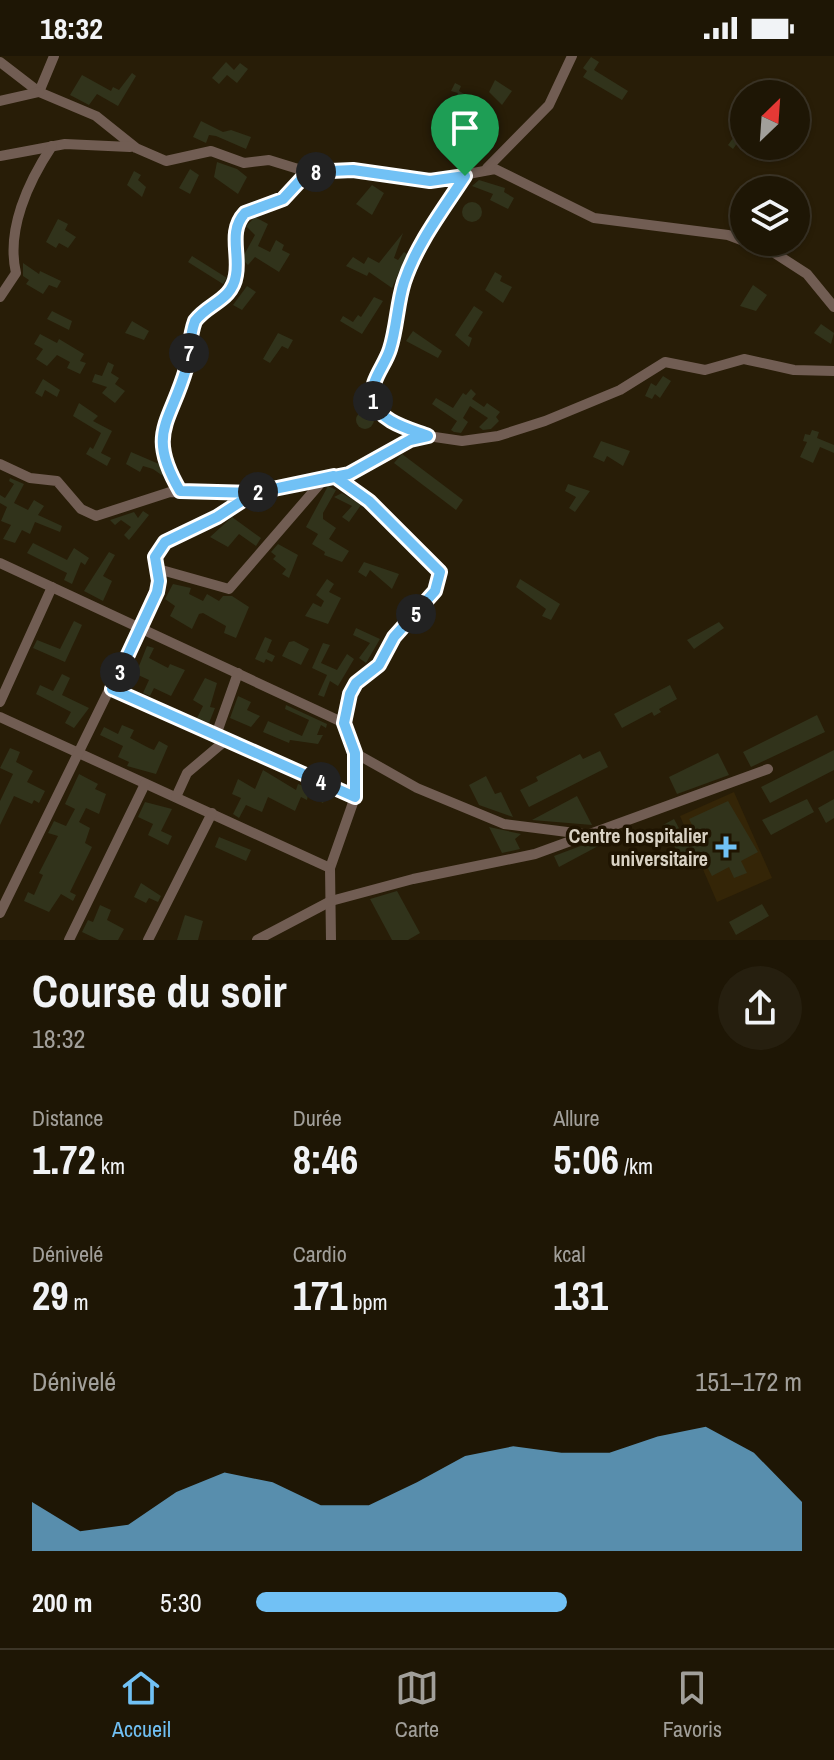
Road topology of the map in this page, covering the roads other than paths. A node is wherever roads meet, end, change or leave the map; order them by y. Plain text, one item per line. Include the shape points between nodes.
1 (54, 56) edge
2 (572, 56) edge
3 (0, 62) edge
4 (39, 92) junction
5 (0, 101) edge
6 (52, 146) junction
7 (136, 148) junction
8 (0, 156) edge
9 (487, 168) junction
10 (308, 172) junction
11 (465, 176) junction
12 (0, 297) edge
13 (834, 307) edge
14 (834, 371) edge
15 (428, 436) junction
16 (0, 464) edge
17 (329, 477) junction
18 (180, 491) junction
19 (254, 493) junction
20 (0, 563) edge
21 (158, 569) junction
22 (52, 587) junction
23 (140, 628) junction
24 (238, 673) junction
25 (112, 689) junction
26 (0, 702) edge
27 (0, 717) edge
28 (344, 723) junction
29 (221, 738) junction
30 (355, 753) junction
31 (80, 755) junction
32 (768, 769) dead end
33 (145, 784) junction
34 (176, 797) junction
35 (355, 797) junction
36 (212, 813) junction
37 (586, 835) junction
38 (330, 868) junction
39 (331, 901) junction
40 (0, 913) edge
41 (69, 940) edge
42 (148, 940) edge
43 (257, 940) edge
44 (331, 940) edge

1 - 4 street
2 - 9 street via 549,105
3 - 4 street
4 - 5 street
4 - 7 street via 96,116
6 - 7 street
6 - 8 street
6 - 12 street via 34,175 16,226 11,256 16,273
7 - 10 street via 166,161 211,151 237,162 269,160
9 - 11 street
9 - 13 street via 583,215 728,235 773,252 807,274
10 - 11 street via 353,170 430,181
10 - 18 street via 283,199 241,218 233,287 195,321 185,371 162,428 165,459
11 - 15 street via 420,245 404,282 390,350 373,383 378,410
14 - 15 street via 794,370 744,359 705,370 665,362 620,390 545,421 476,441
15 - 17 street via 410,440 349,474
16 - 18 street via 30,478 57,481 81,509 96,516
17 - 19 street
17 - 21 street via 229,589
17 - 28 street via 369,501 440,572 430,597 394,637 379,665 356,683
18 - 19 street
19 - 21 street via 165,542 155,557
20 - 22 street
21 - 23 street via 157,592
22 - 23 street
22 - 26 street
23 - 24 street
23 - 25 street
24 - 28 street
24 - 29 street
25 - 29 street
25 - 31 street
27 - 31 street
28 - 30 street
29 - 34 street via 187,773
29 - 35 street
30 - 35 street
30 - 37 street via 417,788 504,824
31 - 33 street
31 - 40 street
32 - 37 street
33 - 34 street
33 - 41 street
34 - 36 street
35 - 38 street
36 - 38 street
36 - 42 street
37 - 39 street via 522,858
38 - 39 street
39 - 43 street
39 - 44 street

